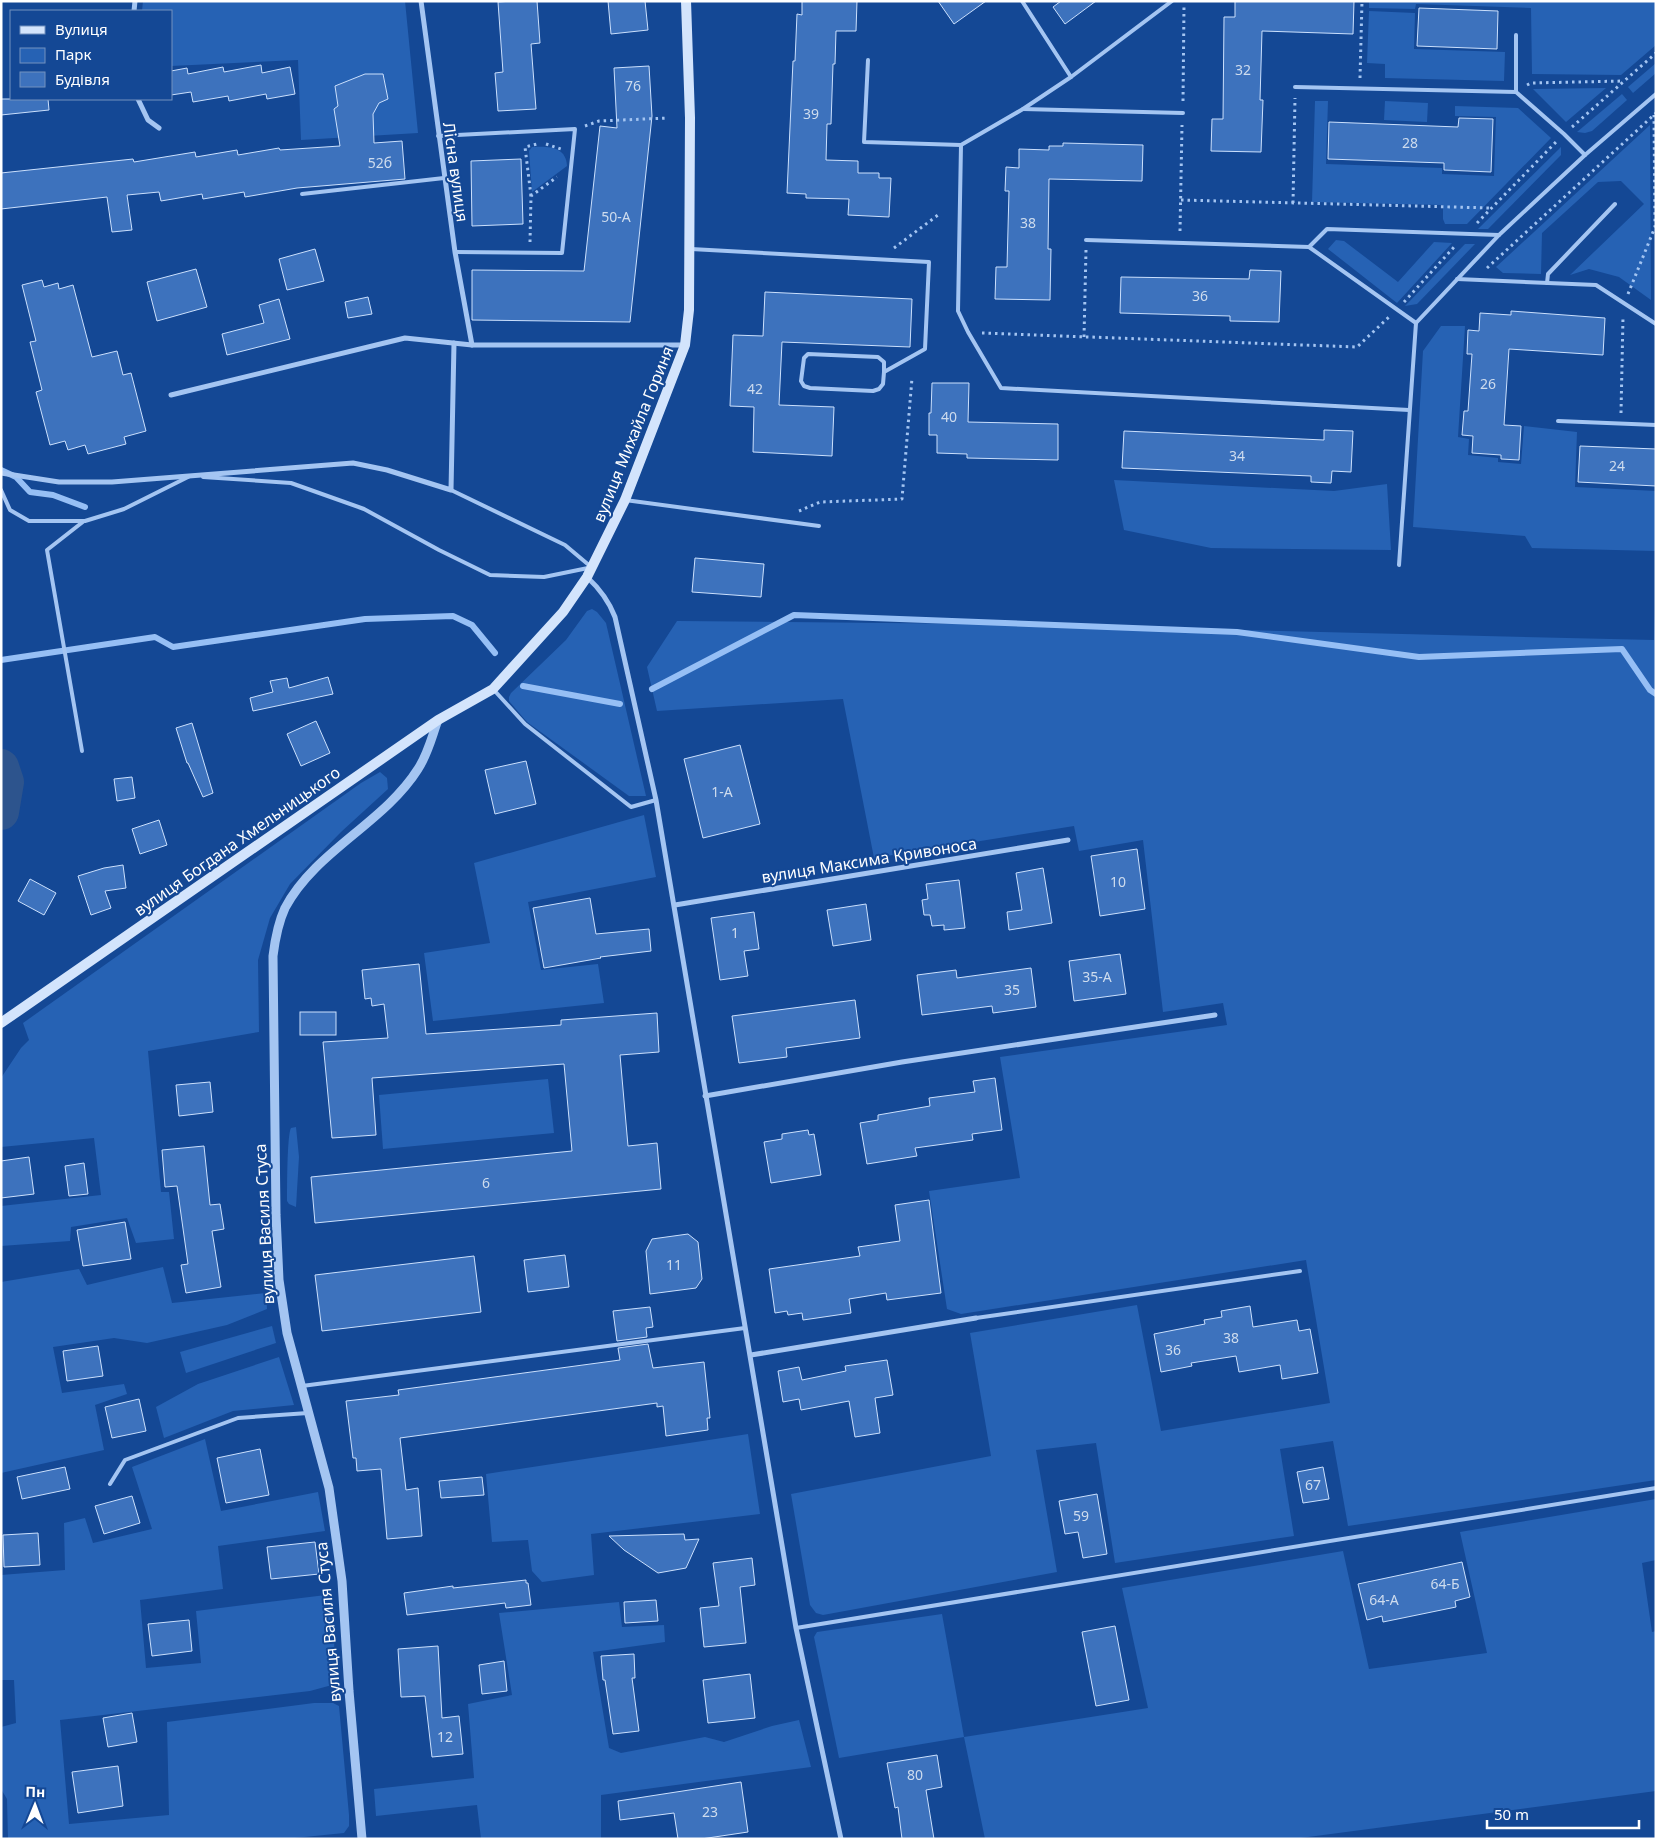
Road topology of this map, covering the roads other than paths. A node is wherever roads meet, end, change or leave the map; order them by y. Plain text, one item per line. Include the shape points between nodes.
1 (421, 1) edge
2 (686, 1) edge
3 (1022, 1) edge
4 (1172, 1) edge
5 (1516, 35) dead end
6 (868, 60) dead end
7 (1071, 77) junction
8 (1296, 87) road end
9 (1516, 92) junction
10 (1656, 94) edge
11 (138, 100) edge
12 (1023, 109) junction
13 (1182, 113) road end
14 (159, 128) dead end
15 (438, 136) junction
16 (961, 145) junction
17 (1585, 155) junction
18 (444, 178) junction
19 (302, 194) dead end
20 (1615, 204) dead end
21 (1499, 235) junction
22 (1086, 240) road end
23 (1309, 247) junction
24 (689, 249) junction
25 (455, 252) junction
26 (1456, 279) junction
27 (1547, 283) junction
28 (1416, 323) junction
29 (1656, 324) edge
30 (454, 343) junction
31 (472, 345) junction
32 (685, 345) junction
33 (884, 372) junction
34 (171, 395) dead end
35 (1409, 410) junction
36 (1558, 421) dead end
37 (1656, 425) edge
38 (1, 473) edge
39 (189, 476) junction
40 (1, 490) edge
41 (451, 490) junction
42 (625, 500) junction
43 (85, 521) junction
44 (819, 526) dead end
45 (1399, 565) dead end
46 (592, 567) junction
47 (588, 577) junction
48 (493, 689) junction
49 (438, 720) junction
50 (82, 750) dead end
51 (656, 800) junction
52 (1068, 840) dead end
53 (674, 905) junction
54 (1216, 1015) dead end
55 (1, 1023) edge
56 (705, 1096) junction
57 (1300, 1271) dead end
58 (976, 1318) joint
59 (745, 1328) junction
60 (751, 1355) junction
61 (301, 1386) junction
62 (308, 1413) junction
63 (110, 1484) dead end
64 (1656, 1488) edge
65 (796, 1628) junction
66 (362, 1839) edge
67 (841, 1839) edge

1 - 15 street, Лісна вулиця
2 - 24 main road, вулиця Михайла Гориня via 690,118
3 - 7 lane
4 - 7 lane
5 - 9 lane
6 - 16 lane via 864,142
7 - 12 lane
8 - 9 lane
9 - 17 lane
10 - 17 lane
11 - 14 street via 148,120
12 - 13 lane
12 - 16 lane
15 - 18 street, Лісна вулиця
15 - 25 lane via 575,129 562,253
16 - 35 lane via 958,311 1001,388
17 - 21 lane
18 - 19 lane
18 - 25 street, Лісна вулиця
20 - 27 lane via 1548,274
21 - 23 lane via 1327,229
21 - 26 lane
22 - 23 lane
23 - 28 lane
24 - 32 main road, вулиця Михайла Гориня via 690,310
24 - 33 lane via 929,262 925,349
25 - 31 street, Лісна вулиця
26 - 27 lane
26 - 28 lane
27 - 29 lane via 1596,286
28 - 35 lane
30 - 31 street
30 - 34 street via 405,338
30 - 41 street
31 - 32 street
32 - 42 main road, вулиця Михайла Гориня
33 - 33 lane via 884,362 878,357 808,354 804,358 801,381 810,388 873,391 883,384
35 - 45 lane
36 - 37 lane
38 - 39 street via 59,482
39 - 41 street via 352,463
39 - 43 lane via 124,509
39 - 46 lane via 291,482 364,508 490,575 544,577
40 - 43 lane via 10,510 29,521
41 - 46 lane via 565,545
42 - 44 lane
42 - 46 main road, вулиця Михайла Гориня
43 - 50 lane via 48,550
46 - 47 main road, вулиця Михайла Гориня
47 - 48 main road, вулиця Михайла Гориня via 563,612
47 - 51 street via 610,604 615,617
48 - 49 main road, вулиця Богдана Хмельницького
48 - 51 lane via 525,724 631,806
49 - 55 main road, вулиця Богдана Хмельницького
49 - 61 street, вулиця Василя Стуса via 418,769 390,803 307,876 284,909 276,934 273,956 279,1280 287,1333
51 - 53 street
52 - 53 street, вулиця Максима Кривоноса
53 - 56 street
54 - 56 street via 902,1062
56 - 59 street
57 - 58 lane
58 - 60 street
59 - 60 street
59 - 61 lane
60 - 65 street
61 - 62 street, вулиця Василя Стуса
62 - 63 lane via 238,1418 125,1460
62 - 66 street, вулиця Василя Стуса via 329,1488 342,1581
64 - 65 lane
65 - 67 street

